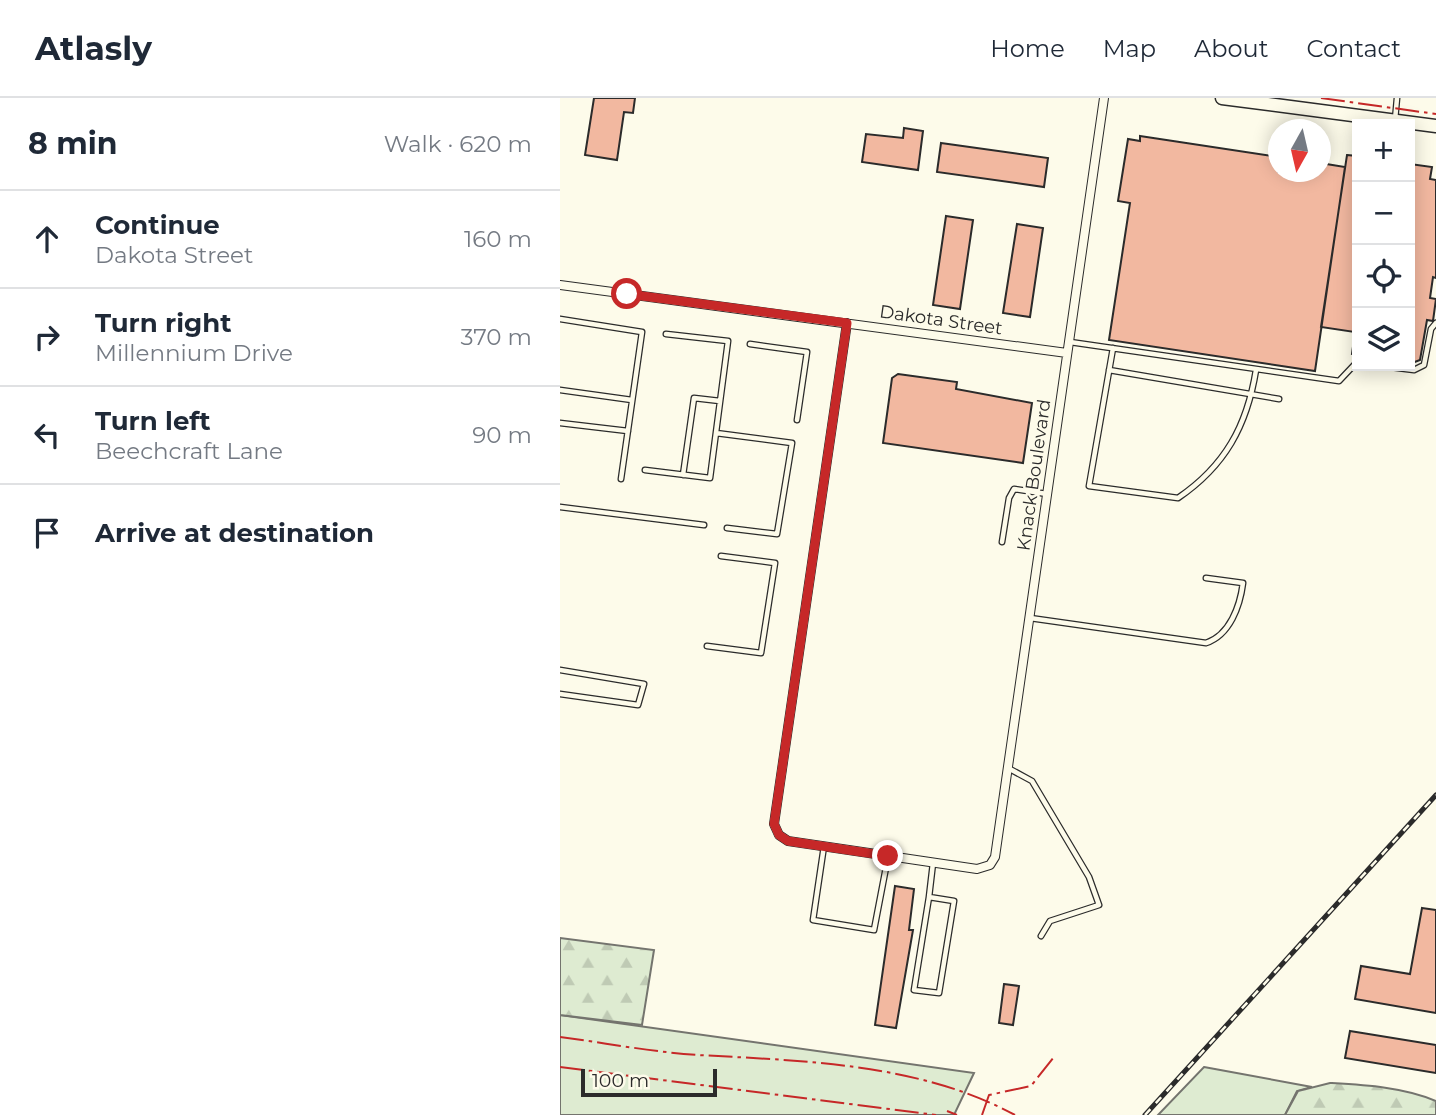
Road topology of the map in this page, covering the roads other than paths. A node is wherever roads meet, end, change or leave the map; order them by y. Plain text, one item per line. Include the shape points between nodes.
1 (1104, 98) edge
2 (1225, 98) edge
3 (1396, 98) edge
4 (1380, 119) edge
5 (1395, 119) edge
6 (1415, 123) edge
7 (1436, 126) edge
8 (560, 285) edge
9 (560, 319) edge
10 (847, 323) junction
11 (1436, 323) edge
12 (666, 334) dead end
13 (1069, 342) junction
14 (750, 344) dead end
15 (1113, 348) junction
16 (1067, 353) junction
17 (1352, 367) edge
18 (1109, 370) junction
19 (1256, 370) junction
20 (1415, 370) edge
21 (560, 390) edge
22 (1252, 394) junction
23 (1279, 399) dead end
24 (632, 400) junction
25 (720, 401) junction
26 (797, 420) dead end
27 (560, 423) edge
28 (628, 431) junction
29 (716, 433) junction
30 (645, 470) dead end
31 (684, 475) junction
32 (621, 479) dead end
33 (1047, 494) junction
34 (560, 507) edge
35 (704, 525) dead end
36 (727, 528) dead end
37 (1002, 542) dead end
38 (721, 556) dead end
39 (1206, 578) dead end
40 (1029, 618) junction
41 (707, 646) dead end
42 (560, 670) edge
43 (560, 694) edge
44 (1008, 768) junction
45 (824, 846) junction
46 (888, 856) junction
47 (933, 862) junction
48 (929, 897) junction
49 (1041, 936) dead end

1 - 13 street, Knack Boulevard
2 - 4 main road
3 - 5 lane
6 - 7 main road
8 - 10 street, Dakota Street
9 - 24 lane via 642,331
10 - 16 street, Dakota Street
10 - 45 street via 774,824 788,841
11 - 20 lane via 1424,365
12 - 25 lane via 728,341
13 - 15 lane
13 - 16 street, Knack Boulevard
14 - 26 lane via 807,352
15 - 18 lane
15 - 19 lane
16 - 33 street, Knack Boulevard
17 - 19 lane via 1339,381
18 - 22 lane
18 - 22 lane via 1089,486 1178,498 1219,464
19 - 22 lane
21 - 24 lane
22 - 23 lane
24 - 28 lane
25 - 29 lane
25 - 31 lane via 694,398
27 - 28 lane
28 - 32 lane
29 - 31 lane via 710,478
29 - 36 lane via 792,443 777,534
30 - 31 lane
33 - 37 lane via 1014,489
33 - 40 street, Knack Boulevard
34 - 35 lane
38 - 41 lane via 775,563 768,613 761,653
39 - 40 lane via 1242,583 1240,605 1218,639 1206,643
40 - 44 street, Knack Boulevard
42 - 43 lane via 644,684 638,705
44 - 47 street, Knack Boulevard via 990,865 977,869
44 - 49 lane via 1032,781 1089,877 1099,905 1050,921
45 - 46 street
45 - 46 lane via 813,920 874,930
46 - 47 street
47 - 48 lane
48 - 48 lane via 954,901 939,993 914,989

